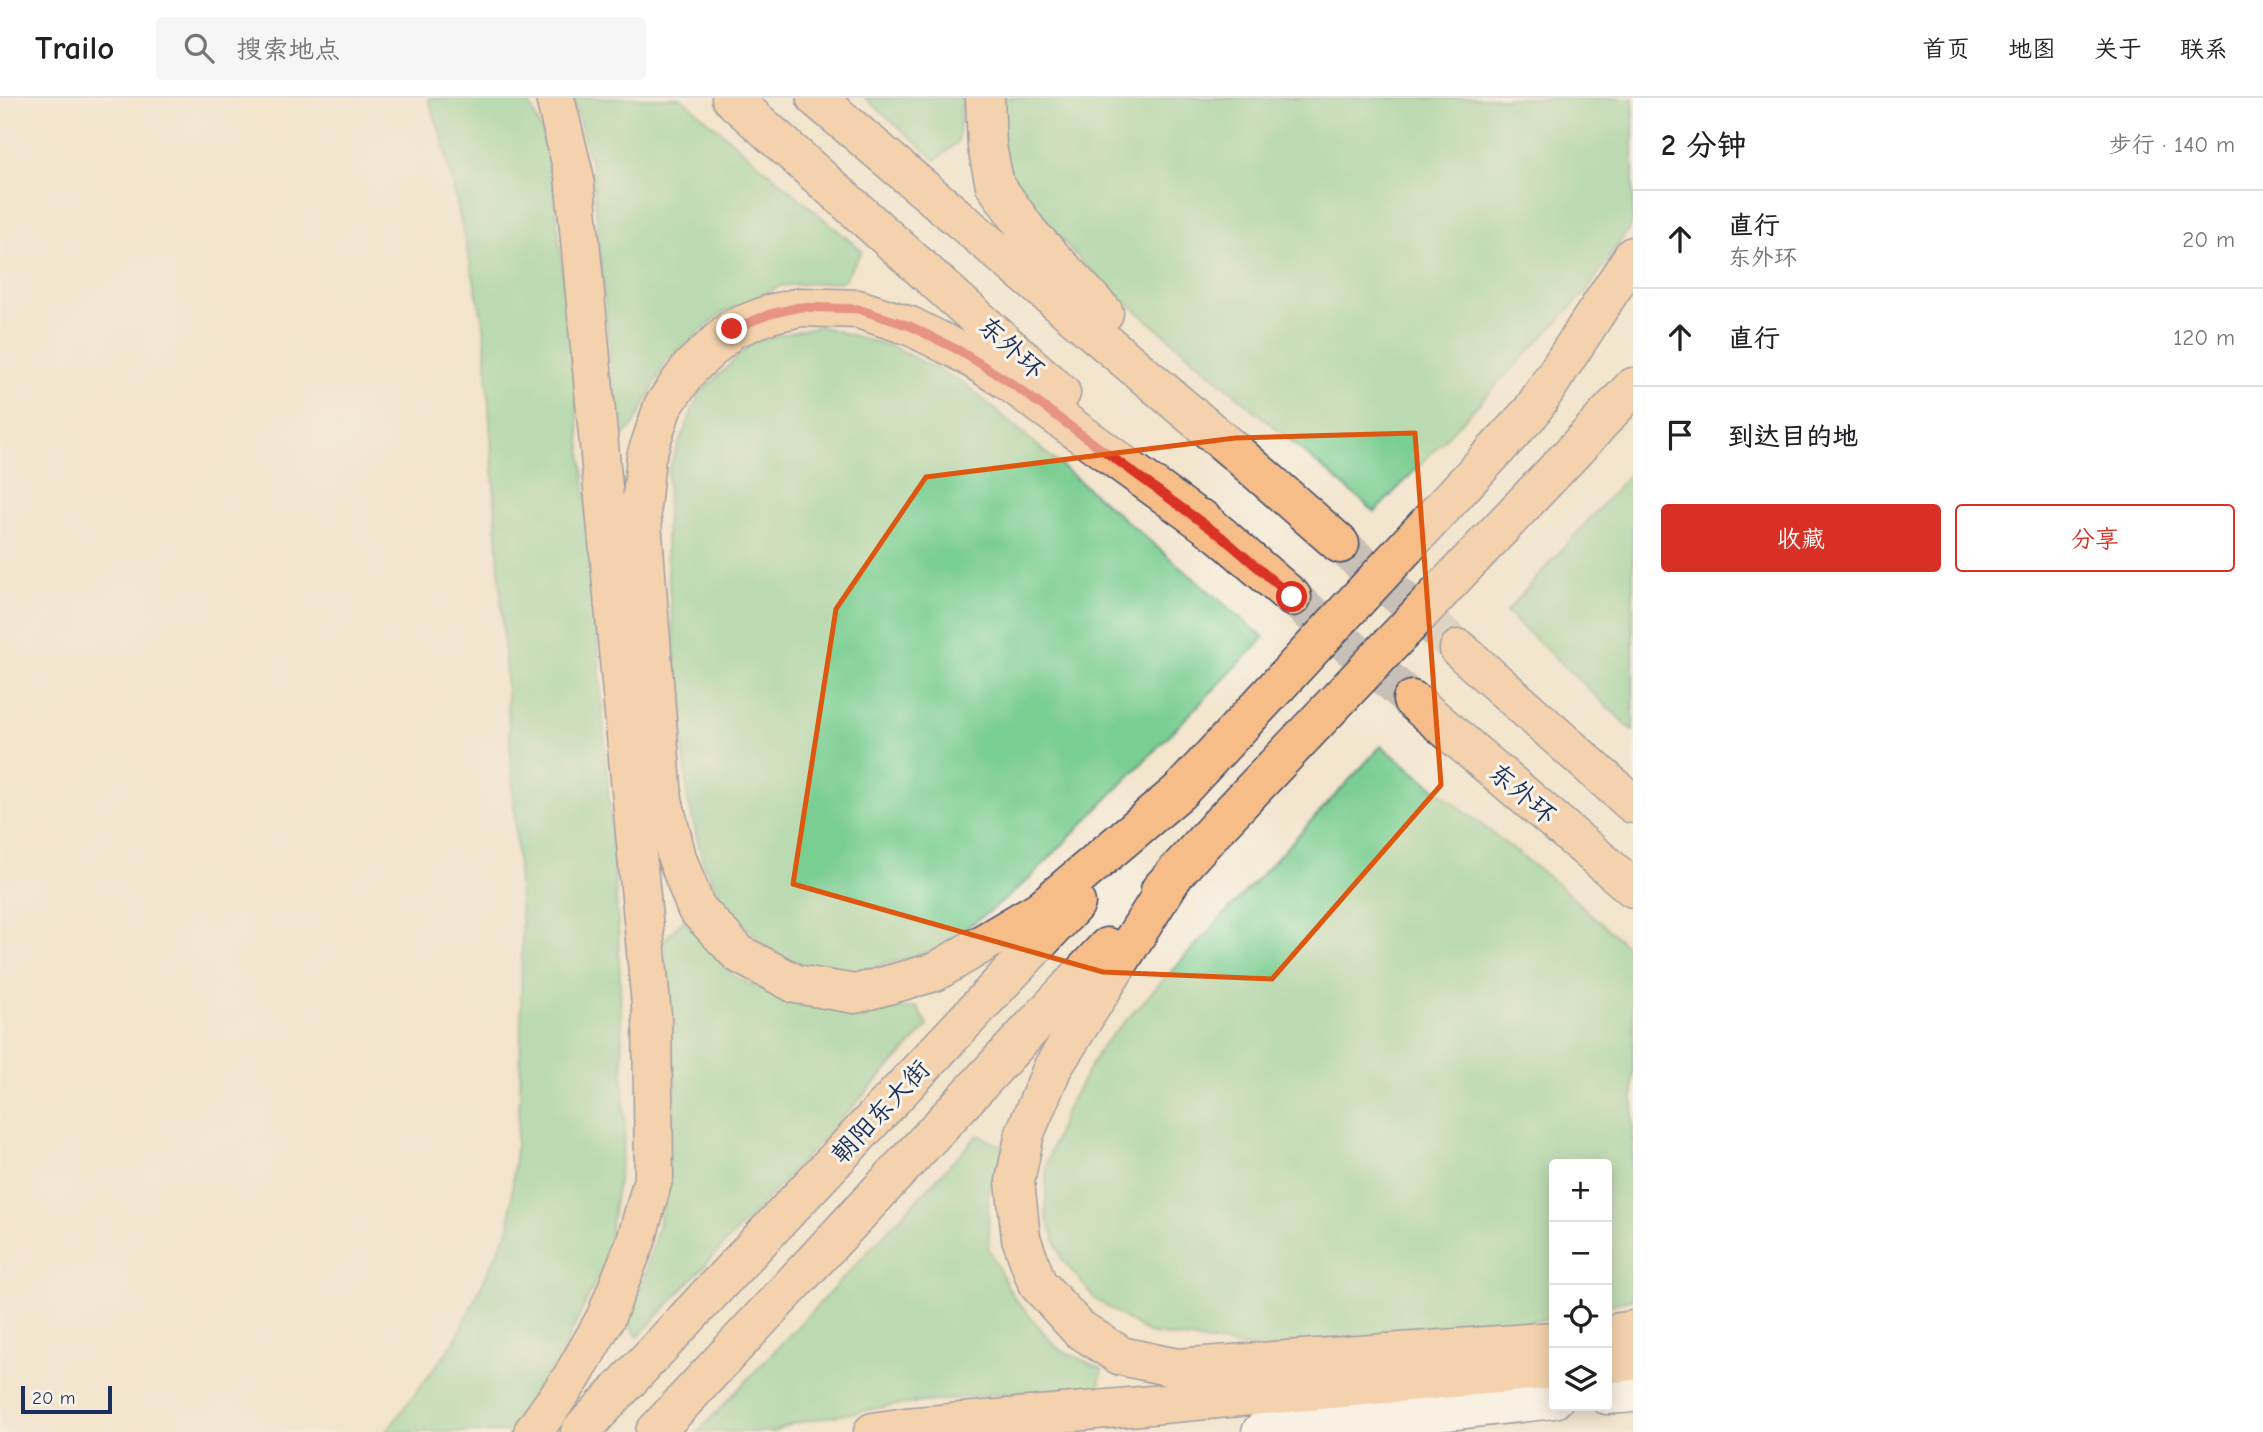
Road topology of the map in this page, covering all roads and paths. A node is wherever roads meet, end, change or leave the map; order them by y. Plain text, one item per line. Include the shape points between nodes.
1 (555, 98) edge
2 (731, 98) edge
3 (816, 98) edge
4 (985, 98) edge
5 (1633, 256) edge
6 (1633, 302) edge
7 (1625, 397) edge
8 (1531, 412) junction
9 (1275, 487) junction
10 (1222, 537) junction
11 (1340, 544) tunnel mouth
12 (1292, 597) tunnel mouth
13 (1460, 649) tunnel mouth
14 (1412, 701) tunnel mouth
15 (1548, 729) junction
16 (1506, 780) junction
17 (1633, 788) edge
18 (1180, 791) junction
19 (1633, 804) edge
20 (1176, 873) junction
21 (1633, 888) edge
22 (1633, 909) edge
23 (1633, 1330) edge
24 (1612, 1333) edge
25 (1549, 1341) edge
26 (1633, 1361) edge
27 (1612, 1363) edge
28 (1549, 1369) edge
29 (1633, 1394) edge
30 (1612, 1395) edge
31 (1549, 1400) edge
32 (533, 1432) edge
33 (580, 1432) edge
34 (655, 1432) edge
35 (873, 1432) edge
36 (1261, 1432) edge

1 - 32 main road via 575,175 652,1016 654,1176 636,1241 606,1319
2 - 10 main road, 东外环
3 - 9 main road
4 - 9 main road via 987,147 995,185 1029,233
5 - 8 main road
6 - 8 main road
7 - 20 main road, 朝阳东大街, bridge
8 - 18 main road, bridge
9 - 11 main road
10 - 12 main road, 东外环
10 - 18 main road via 1008,381 910,326 858,309 800,307 732,329 690,368 663,406 646,457 641,508 663,800 677,858 696,908 738,954 796,984 855,994 935,972 1041,909
13 - 15 main road
14 - 16 main road, 东外环
15 - 17 main road
15 - 19 main road
16 - 21 main road, 东外环
16 - 22 main road
18 - 33 main road, 朝阳东大街
20 - 25 main road via 1053,1067 1025,1133 1015,1181 1021,1238 1037,1283 1078,1328 1121,1356 1177,1368
20 - 34 main road, 朝阳东大街
23 - 24 main road
26 - 27 main road
28 - 35 main road
29 - 30 street
31 - 36 street

